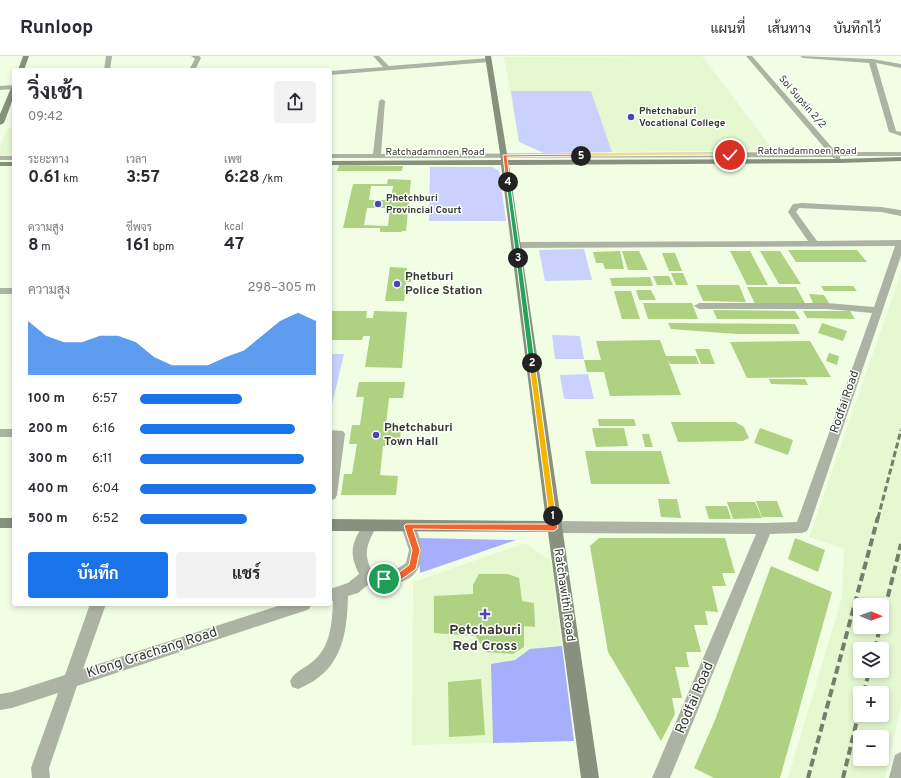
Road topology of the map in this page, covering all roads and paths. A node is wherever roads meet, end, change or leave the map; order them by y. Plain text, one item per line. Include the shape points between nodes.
1 (26, 56) edge
2 (109, 56) edge
3 (376, 56) edge
4 (749, 56) edge
5 (803, 56) edge
6 (198, 57) edge
7 (488, 58) edge
8 (872, 61) junction
9 (901, 66) edge
10 (22, 68) edge
11 (107, 68) edge
12 (193, 68) edge
13 (388, 69) junction
14 (332, 73) edge
15 (0, 88) edge
16 (12, 88) edge
17 (12, 96) edge
18 (382, 101) dead end
19 (0, 123) edge
20 (901, 134) edge
21 (901, 154) edge
22 (332, 156) edge
23 (377, 156) junction
24 (0, 158) edge
25 (12, 158) edge
26 (837, 158) junction
27 (505, 159) junction
28 (901, 159) edge
29 (387, 160) junction
30 (332, 163) edge
31 (0, 164) edge
32 (12, 164) edge
33 (901, 213) edge
34 (814, 243) junction
35 (901, 243) edge
36 (516, 245) junction
37 (12, 290) edge
38 (0, 291) edge
39 (699, 306) dead end
40 (877, 310) junction
41 (0, 433) edge
42 (12, 433) edge
43 (335, 434) edge
44 (332, 471) edge
45 (0, 523) edge
46 (12, 523) edge
47 (332, 525) edge
48 (370, 526) junction
49 (408, 526) junction
50 (554, 528) junction
51 (765, 529) junction
52 (367, 576) junction
53 (335, 594) edge
54 (97, 606) edge
55 (298, 606) edge
56 (72, 680) junction
57 (298, 681) dead end
58 (0, 702) edge
59 (901, 762) edge
60 (41, 778) edge
61 (590, 778) edge
62 (661, 778) edge
63 (898, 778) edge

1 - 10 main road
2 - 11 street
3 - 13 street
4 - 26 street, Soi Supsin 2/2
5 - 8 street
6 - 12 street
7 - 13 street
7 - 27 main road, Ratchawithi Road
8 - 9 street
8 - 20 street via 893,132
13 - 14 street
15 - 16 street
17 - 19 main road
18 - 23 street
21 - 26 street
22 - 23 street
23 - 29 street
24 - 25 street
26 - 27 main road, Ratchadamnoen Road
26 - 28 main road, Ratchadamnoen Road
27 - 29 main road, Ratchadamnoen Road
27 - 36 main road, Ratchawithi Road
29 - 30 main road, Ratchadamnoen Road
31 - 32 main road
33 - 34 street via 883,208 863,210 796,206 792,212
34 - 35 street
34 - 36 street
35 - 40 street, Rodfai Road
36 - 50 main road, Ratchawithi Road
37 - 38 street
39 - 40 street via 834,306
40 - 51 street, Rodfai Road via 802,527
41 - 42 street
43 - 44 street
45 - 46 main road
47 - 48 main road
48 - 49 main road
48 - 52 street via 359,544 358,562
49 - 50 main road
49 - 52 street via 416,550 413,566 399,577 384,579
50 - 51 street, Rodfai Road
50 - 61 main road, Ratchawithi Road
51 - 62 street, Rodfai Road
52 - 53 street via 353,588
53 - 57 street via 340,623 338,637 321,665
54 - 56 street
55 - 56 street, Klong Grachang Road
56 - 58 street, Klong Grachang Road
56 - 60 street via 40,768
59 - 63 street

